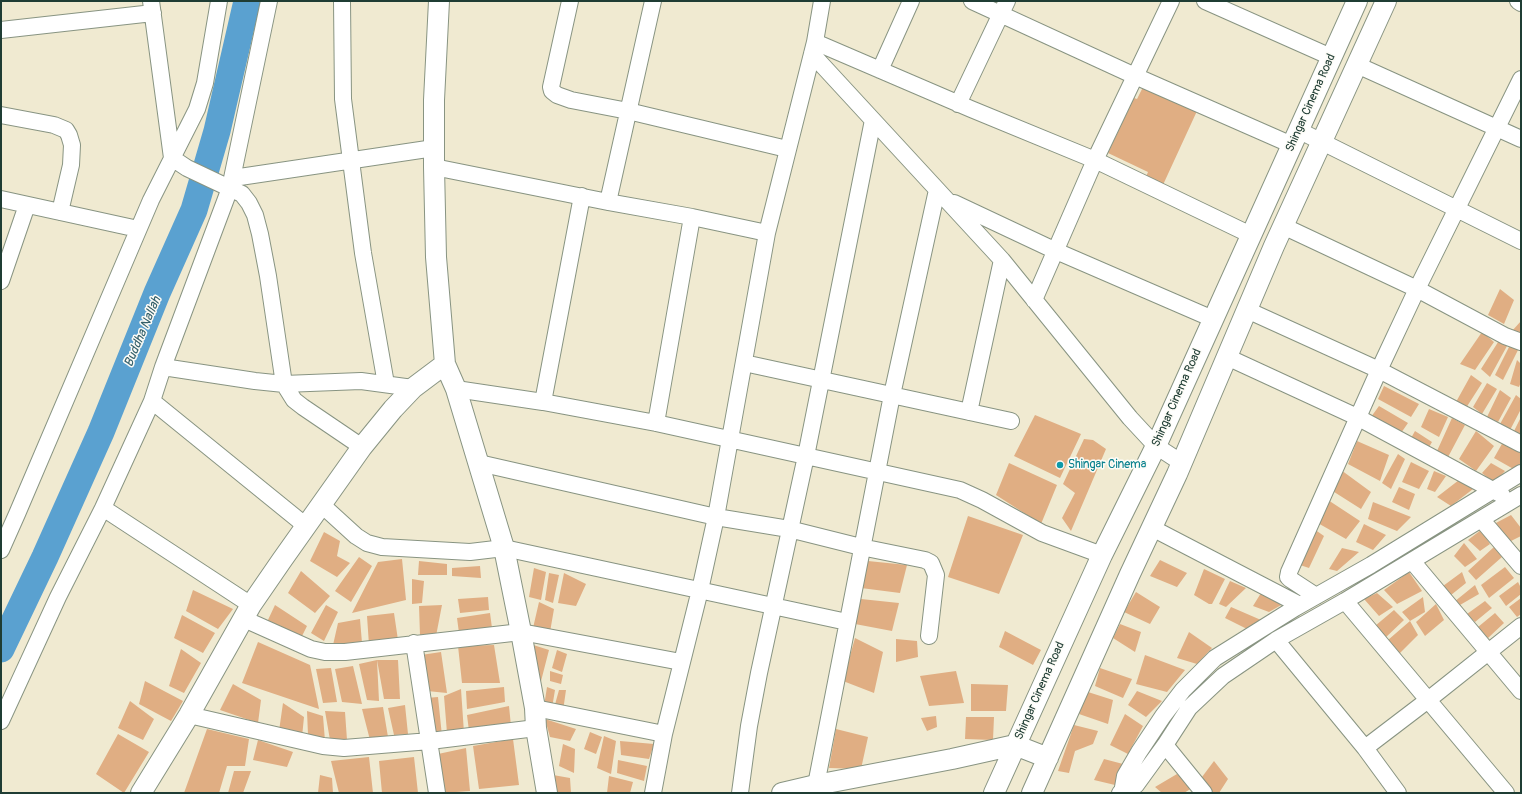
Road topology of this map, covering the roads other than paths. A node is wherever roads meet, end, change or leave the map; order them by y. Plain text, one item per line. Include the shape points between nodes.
1 (219, 1) edge
2 (269, 1) edge
3 (342, 1) edge
4 (439, 1) edge
5 (570, 1) edge
6 (653, 1) edge
7 (822, 1) edge
8 (911, 1) edge
9 (972, 1) edge
10 (1171, 1) edge
11 (1205, 1) edge
12 (1357, 1) edge
13 (1386, 1) edge
14 (1518, 1) edge
15 (1521, 3) edge
16 (152, 7) edge
17 (1004, 8) edge
18 (1, 30) edge
19 (814, 48) junction
20 (1332, 57) junction
21 (1357, 65) junction
22 (880, 70) junction
23 (1135, 76) junction
24 (1521, 79) edge
25 (958, 104) junction
26 (628, 111) junction
27 (1, 115) edge
28 (873, 120) junction
29 (1497, 128) junction
30 (1295, 137) junction
31 (1521, 140) edge
32 (1322, 142) junction
33 (787, 149) junction
34 (172, 158) junction
35 (434, 158) junction
36 (351, 160) junction
37 (1095, 160) junction
38 (229, 184) junction
39 (941, 194) junction
40 (582, 196) junction
41 (1, 199) edge
42 (608, 202) junction
43 (27, 205) junction
44 (1457, 209) junction
45 (60, 212) junction
46 (692, 217) junction
47 (1283, 226) junction
48 (138, 229) junction
49 (767, 233) junction
50 (1251, 235) junction
51 (1521, 241) edge
52 (1056, 251) junction
53 (1002, 260) junction
54 (1, 281) edge
55 (1417, 289) junction
56 (1034, 300) junction
57 (1247, 310) junction
58 (1213, 319) junction
59 (1521, 342) edge
60 (1227, 356) junction
61 (445, 364) junction
62 (744, 364) junction
63 (163, 367) junction
64 (1379, 370) junction
65 (820, 379) junction
66 (284, 384) junction
67 (386, 384) junction
68 (413, 388) junction
69 (456, 389) junction
70 (892, 395) junction
71 (152, 400) junction
72 (543, 402) junction
73 (970, 412) junction
74 (1357, 417) junction
75 (1011, 420) dead end
76 (656, 423) junction
77 (731, 439) junction
78 (1521, 444) edge
79 (1156, 446) junction
80 (362, 447) junction
81 (806, 456) junction
82 (479, 463) junction
83 (1182, 463) junction
84 (877, 472) junction
85 (1521, 473) edge
86 (1506, 495) edge
87 (322, 505) junction
88 (103, 508) junction
89 (716, 516) junction
90 (1480, 519) junction
91 (306, 526) junction
92 (1152, 528) junction
93 (789, 529) junction
94 (861, 547) junction
95 (504, 548) junction
96 (1, 550) edge
97 (1102, 555) junction
98 (1412, 561) junction
99 (1521, 566) edge
100 (700, 590) junction
101 (1316, 596) junction
102 (1345, 601) junction
103 (1300, 605) junction
104 (773, 606) junction
105 (248, 612) junction
106 (846, 622) junction
107 (1521, 626) edge
108 (521, 632) junction
109 (929, 636) dead end
110 (1276, 640) junction
111 (414, 643) junction
112 (1488, 652) junction
113 (681, 662) junction
114 (1521, 691) edge
115 (1428, 700) junction
116 (535, 708) junction
117 (189, 714) junction
118 (1, 721) edge
119 (536, 728) junction
120 (664, 734) junction
121 (430, 741) junction
122 (1166, 744) junction
123 (1015, 745) junction
124 (1365, 748) junction
125 (1048, 758) junction
126 (816, 785) junction
127 (141, 793) edge
128 (437, 793) edge
129 (547, 793) edge
130 (653, 793) edge
131 (740, 793) edge
132 (789, 793) edge
133 (994, 793) edge
134 (1032, 793) edge
135 (1121, 793) edge
136 (1204, 793) edge
137 (1398, 793) edge
138 (1506, 793) edge

1 - 34 street via 206,83 197,109
2 - 38 street
3 - 36 street via 343,99
4 - 35 street
5 - 26 street via 552,91 563,98
6 - 26 street
7 - 19 street
8 - 22 street
9 - 17 street
10 - 23 street
11 - 20 street
12 - 20 street, Shingar Cinema Road
13 - 21 street
14 - 15 street
16 - 18 street
16 - 34 street
17 - 23 street
17 - 25 street
19 - 22 street
19 - 28 street
19 - 33 street
20 - 30 street, Shingar Cinema Road
21 - 29 street
21 - 32 street
22 - 25 street
23 - 30 street
23 - 37 street
24 - 29 street
25 - 37 street
26 - 33 street
26 - 42 street
27 - 45 street via 54,125 66,130 72,145 71,165
28 - 39 street
28 - 65 street
29 - 31 street
29 - 44 street
30 - 32 street
30 - 50 street, Shingar Cinema Road
32 - 44 street
32 - 47 street
33 - 49 street
34 - 38 street via 188,168
34 - 48 street
35 - 36 street
35 - 40 street
35 - 61 street via 436,257
36 - 38 street
36 - 67 street via 363,253
37 - 50 street
37 - 52 street
38 - 63 street
38 - 66 street via 242,194 255,215 268,276
39 - 52 street
39 - 53 street
39 - 70 street
40 - 42 street
40 - 72 street
41 - 43 street
42 - 46 street
43 - 45 street
43 - 54 street
44 - 51 street
44 - 55 street
45 - 48 street
46 - 49 street
46 - 76 street
47 - 55 street
47 - 57 street
48 - 96 street
49 - 62 street
50 - 58 street, Shingar Cinema Road
52 - 56 street
52 - 58 street
53 - 56 street
53 - 73 street
55 - 59 street
55 - 64 street
56 - 79 street
57 - 60 street
57 - 64 street
58 - 79 street, Shingar Cinema Road
60 - 74 street
60 - 83 street
61 - 68 street
61 - 69 street
62 - 65 street
62 - 77 street
63 - 66 street
63 - 71 street
64 - 74 street
64 - 78 street
65 - 70 street
65 - 81 street
66 - 67 street via 361,381
66 - 80 street via 294,400
67 - 68 street
68 - 80 street
69 - 72 street
69 - 82 street
70 - 73 street
70 - 84 street
71 - 88 street
71 - 91 street
72 - 76 street
73 - 75 street
74 - 86 street
74 - 101 street via 1288,575 1295,583
76 - 77 street
77 - 81 street
77 - 89 street
79 - 83 street
79 - 97 street, Shingar Cinema Road
80 - 87 street
81 - 84 street
81 - 93 street
82 - 89 street
82 - 95 street
83 - 92 street
84 - 94 street
84 - 97 street via 960,490 1042,533
85 - 86 street
86 - 90 street
86 - 101 street
87 - 91 street
87 - 95 street via 356,536 367,543 382,547 470,552
88 - 105 street
88 - 118 street
89 - 93 street
89 - 100 street
90 - 98 street
90 - 99 street
91 - 105 street
92 - 103 street
92 - 125 street
93 - 94 street
93 - 104 street
94 - 106 street
94 - 109 street via 931,563 936,575
95 - 100 street
95 - 108 street
97 - 123 street, Shingar Cinema Road
98 - 102 street
98 - 112 street
100 - 104 street
100 - 113 street
101 - 103 street
102 - 110 street
102 - 115 street
103 - 135 street via 1216,658 1200,672 1173,702 1139,752 1125,776
104 - 106 street
104 - 131 street via 749,726
105 - 111 street via 311,649 325,652 345,652
105 - 117 street
106 - 126 street
107 - 112 street
108 - 111 street
108 - 113 street
108 - 116 street
110 - 122 street via 1223,676 1204,693 1189,708
110 - 124 street
111 - 121 street
112 - 114 street
112 - 115 street
113 - 120 street
115 - 124 street
115 - 138 street
116 - 119 street
116 - 120 street
117 - 121 street via 323,746 344,748
117 - 127 street
119 - 121 street
119 - 129 street
120 - 130 street
121 - 128 street
122 - 135 street via 1136,785
122 - 136 street
123 - 125 street
123 - 126 street
123 - 133 street, Shingar Cinema Road
124 - 137 street
125 - 134 street
126 - 132 street

